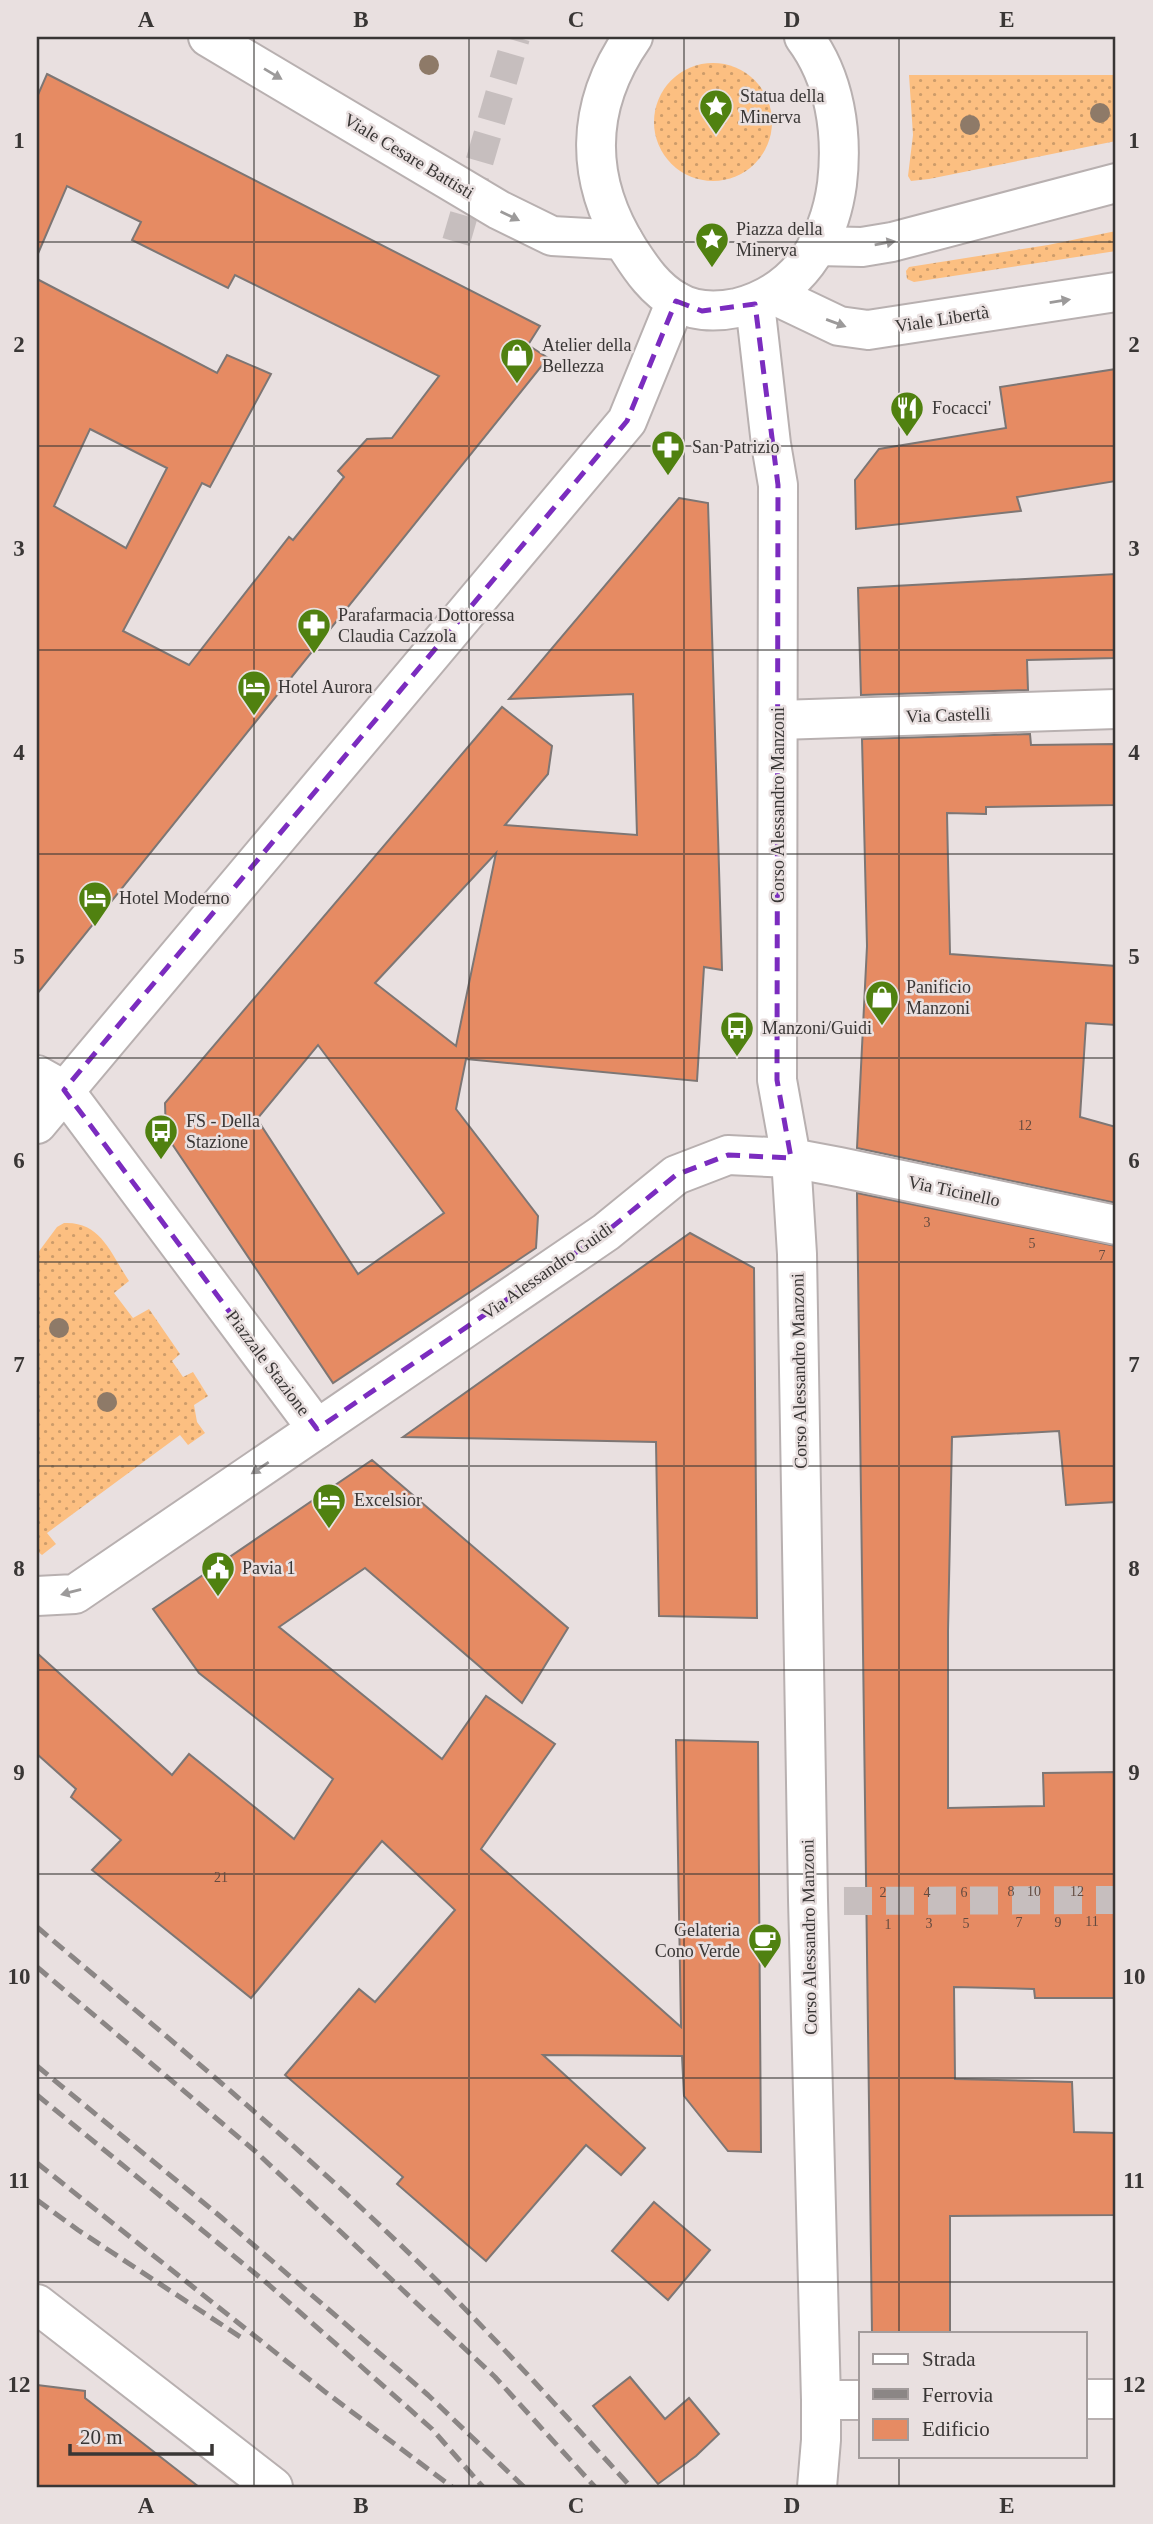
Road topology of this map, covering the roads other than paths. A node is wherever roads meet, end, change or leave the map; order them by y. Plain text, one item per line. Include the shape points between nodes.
1 (208, 37) edge
2 (633, 37) edge
3 (818, 39) edge
4 (1116, 183) edge
5 (622, 240) junction
6 (817, 246) junction
7 (1116, 292) edge
8 (764, 299) junction
9 (676, 301) junction
10 (1116, 709) edge
11 (779, 720) junction
12 (50, 1082) edge
13 (37, 1124) edge
14 (791, 1158) junction
15 (1116, 1225) edge
16 (317, 1429) junction
17 (37, 1597) edge
18 (37, 2304) edge
19 (1086, 2399) edge
20 (1116, 2399) edge
21 (821, 2400) junction
22 (859, 2400) edge
23 (821, 2440) junction
24 (273, 2487) edge
25 (817, 2487) edge
26 (830, 2487) edge

1 -> 5 street, Viale Cesare Battisti via 552,236
2 - 5 street via 617,61 595,132 597,170 606,206
3 - 6 street via 839,129 839,149 836,189
6 -> 4 street via 892,242
5 - 9 street via 645,276
6 - 8 street via 799,275
8 -> 7 street, Viale Libertà via 839,326 868,331
8 - 9 street via 729,310 702,311
8 - 11 street, Corso Alessandro Manzoni via 771,444 778,485
9 - 12 street via 627,421
10 - 11 street, Via Castelli
11 - 14 street, Corso Alessandro Manzoni via 777,1080
12 - 13 street
12 - 16 street, Piazzale Stazione
14 - 15 street, Via Ticinello
14 - 16 street, Via Alessandro Guidi via 728,1155 676,1175 606,1232
14 - 21 street, Corso Alessandro Manzoni
16 -> 17 street, Piazzale Stazione via 75,1594
18 - 24 street
19 - 20 street
21 - 22 street
21 - 23 street, Corso Alessandro Manzoni
23 - 25 street, Corso Alessandro Manzoni
23 - 26 street, Corso Alessandro Manzoni

